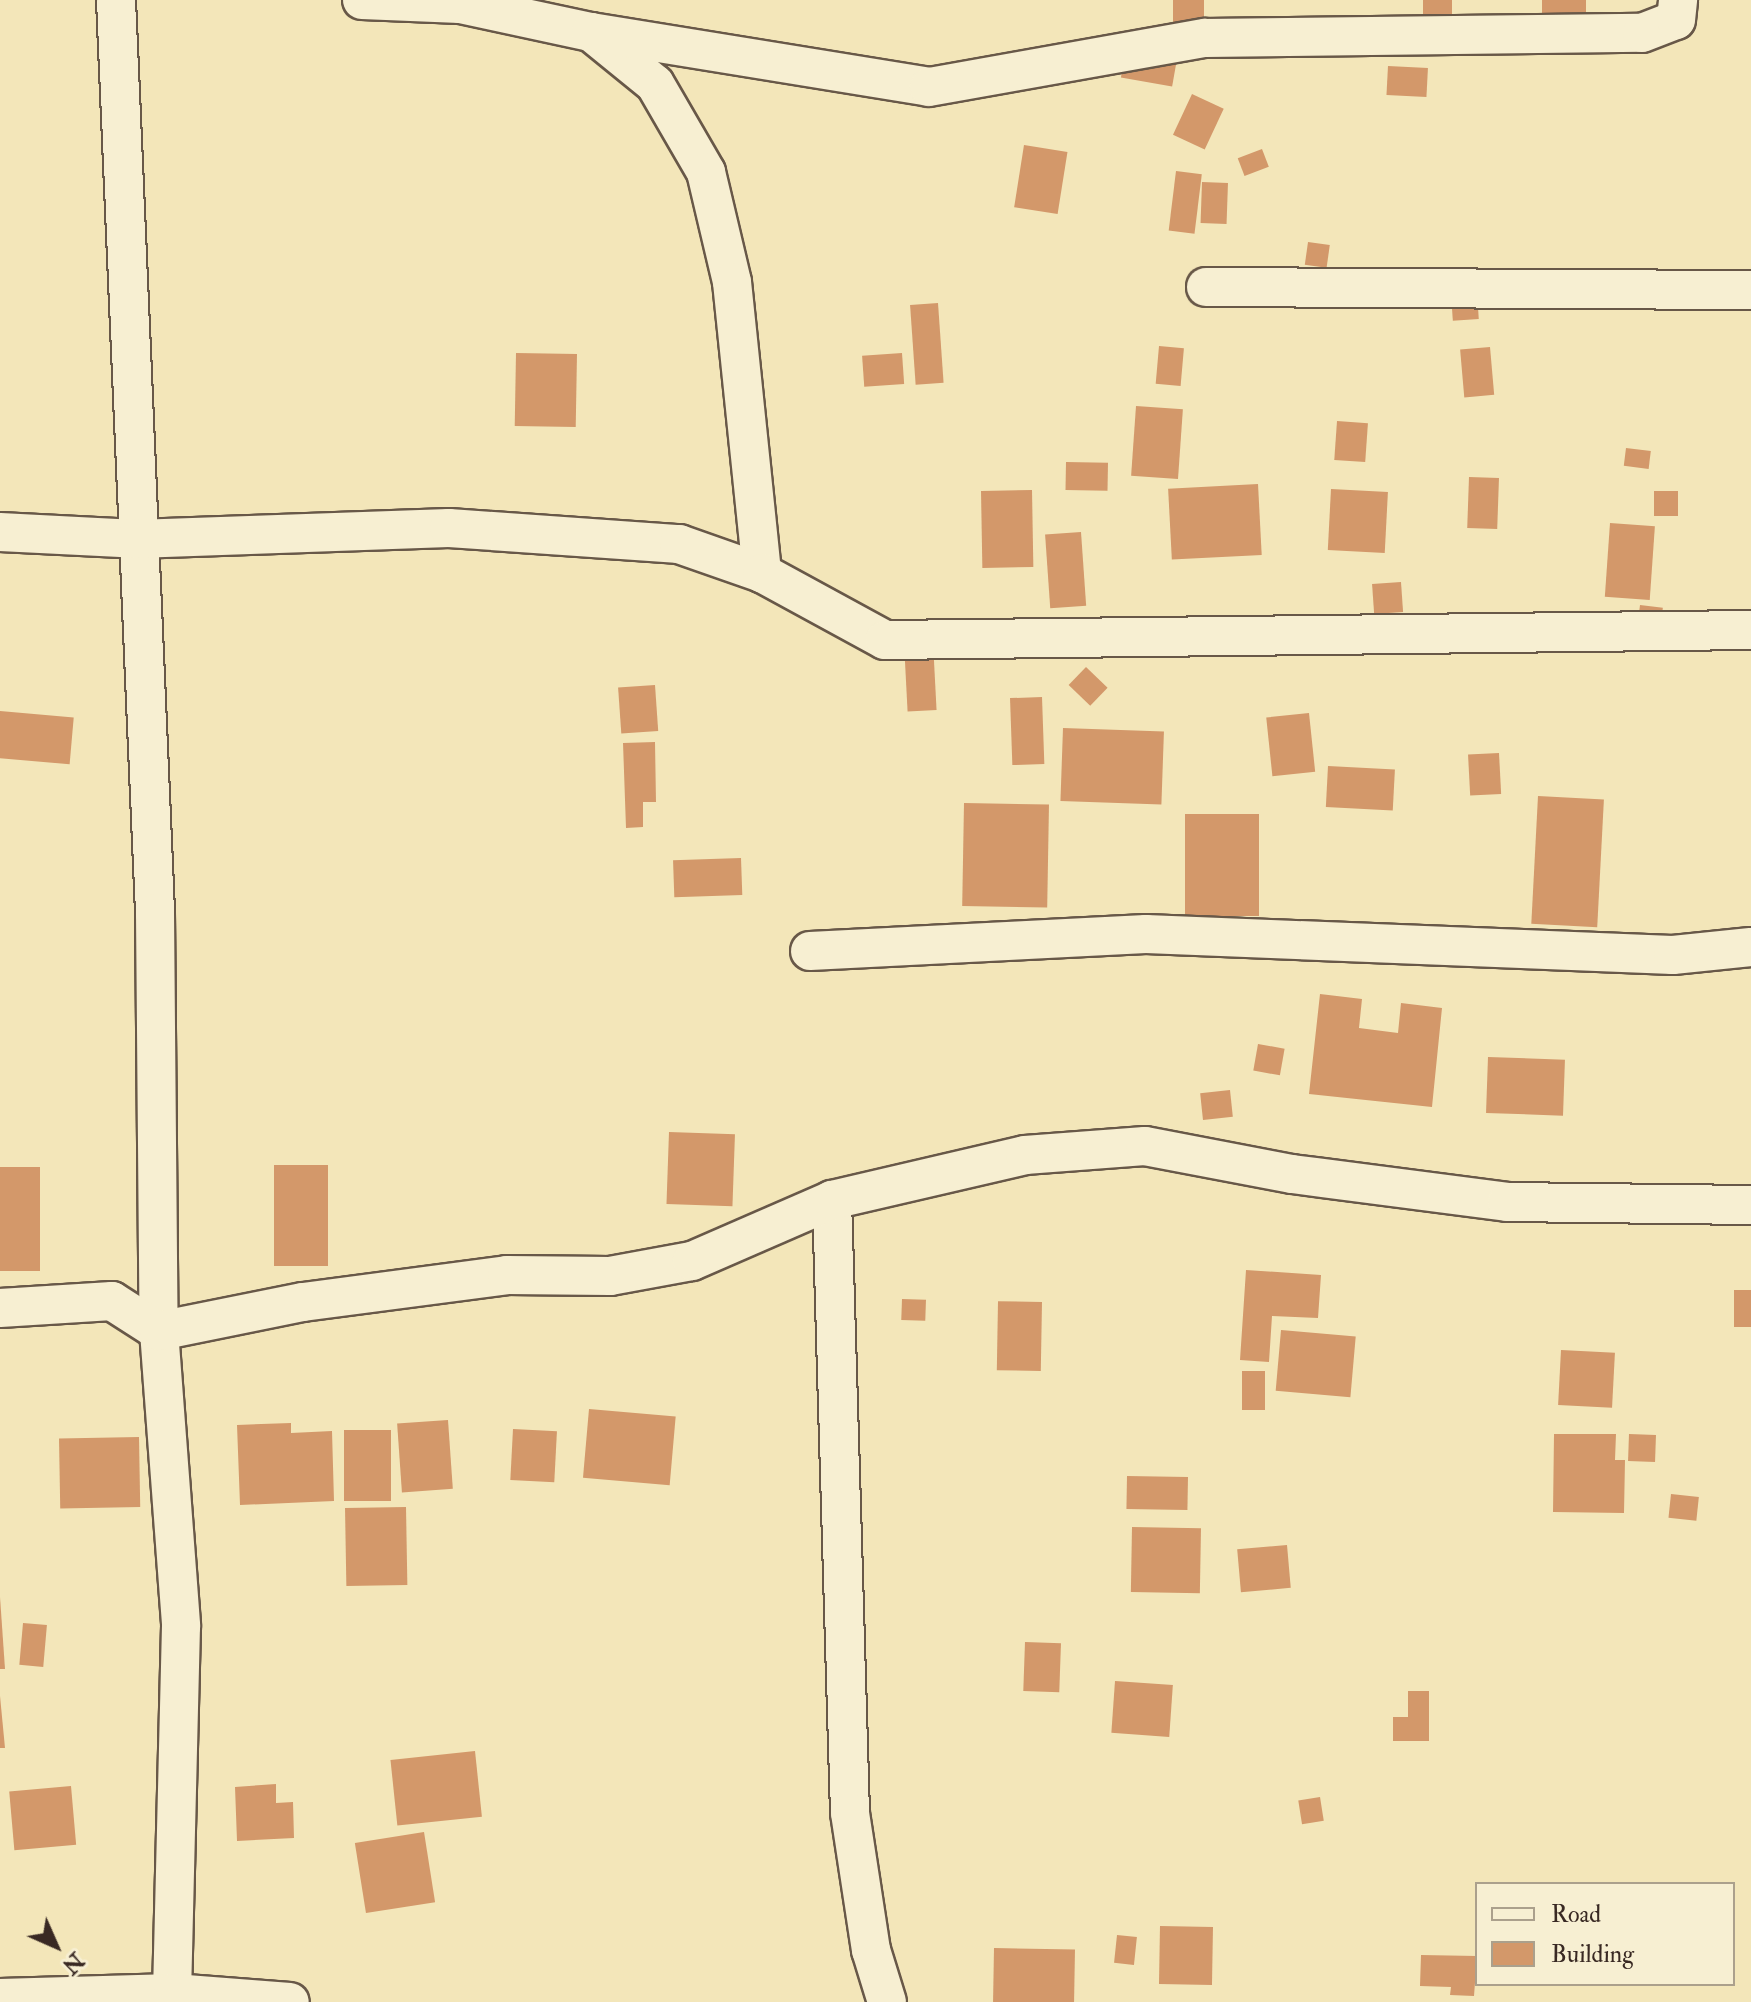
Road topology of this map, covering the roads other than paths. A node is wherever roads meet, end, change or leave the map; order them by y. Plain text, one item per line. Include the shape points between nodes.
1 (116, 0) edge
2 (362, 0) edge
3 (1678, 0) edge
4 (591, 32) junction
5 (1206, 287) dead end
6 (1751, 290) edge
7 (0, 532) edge
8 (136, 539) junction
9 (762, 573) junction
10 (1751, 630) edge
11 (1751, 947) edge
12 (810, 951) dead end
13 (832, 1200) junction
14 (1751, 1205) edge
15 (0, 1308) edge
16 (159, 1331) junction
17 (173, 1997) edge
18 (7, 1999) edge
19 (290, 2002) edge
20 (887, 2002) edge

1 - 8 street
2 - 4 street via 460,4
3 - 4 street via 1676,20 1642,33 1205,38 929,87
4 - 9 street via 655,84 706,172 732,282
5 - 6 street
7 - 8 street
8 - 9 street via 449,528 577,533 679,544
8 - 16 street via 155,913
9 - 10 street via 885,640
11 - 12 street via 1673,955 1146,934
13 - 14 street via 1025,1155 1145,1146 1292,1174 1507,1202
13 - 16 street via 692,1261 610,1276 507,1275 406,1288
13 - 20 street via 850,1813 871,1950
15 - 16 street via 112,1301
16 - 17 street via 181,1626
17 - 18 street
17 - 19 street

